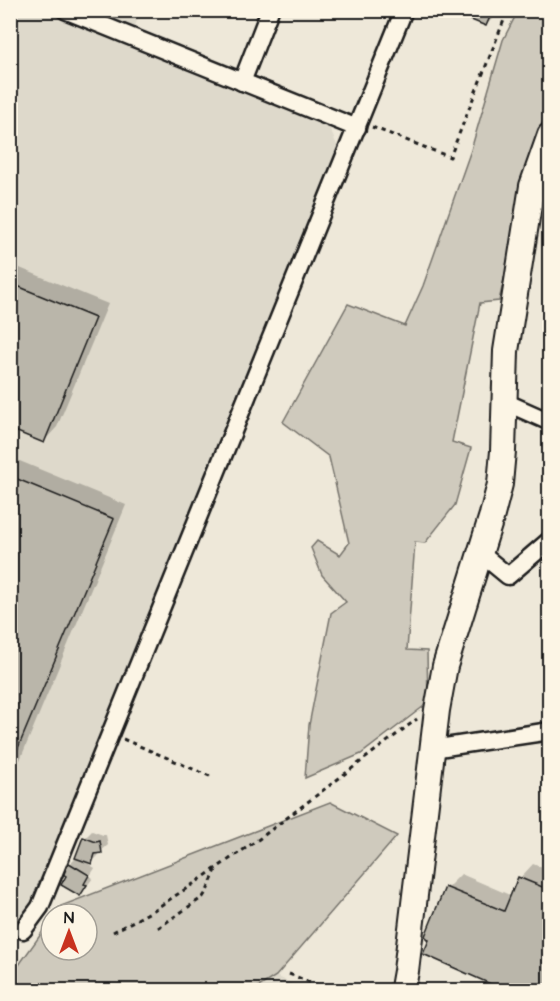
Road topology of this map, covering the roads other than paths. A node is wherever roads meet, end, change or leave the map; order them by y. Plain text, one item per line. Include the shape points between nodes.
1 (65, 10) edge
2 (270, 10) edge
3 (404, 10) edge
4 (242, 82) junction
5 (358, 125) junction
6 (549, 135) edge
7 (505, 402) junction
8 (549, 422) edge
9 (549, 540) edge
10 (480, 553) junction
11 (549, 731) edge
12 (432, 749) junction
13 (23, 930) dead end
14 (404, 990) edge

1 - 4 street
2 - 4 street
3 - 5 street
4 - 5 street
5 - 13 street via 40,907
6 - 7 street via 532,186 506,351
7 - 8 street
7 - 10 street via 501,484
9 - 10 street via 508,576
10 - 12 street via 446,666
11 - 12 street
12 - 14 street

